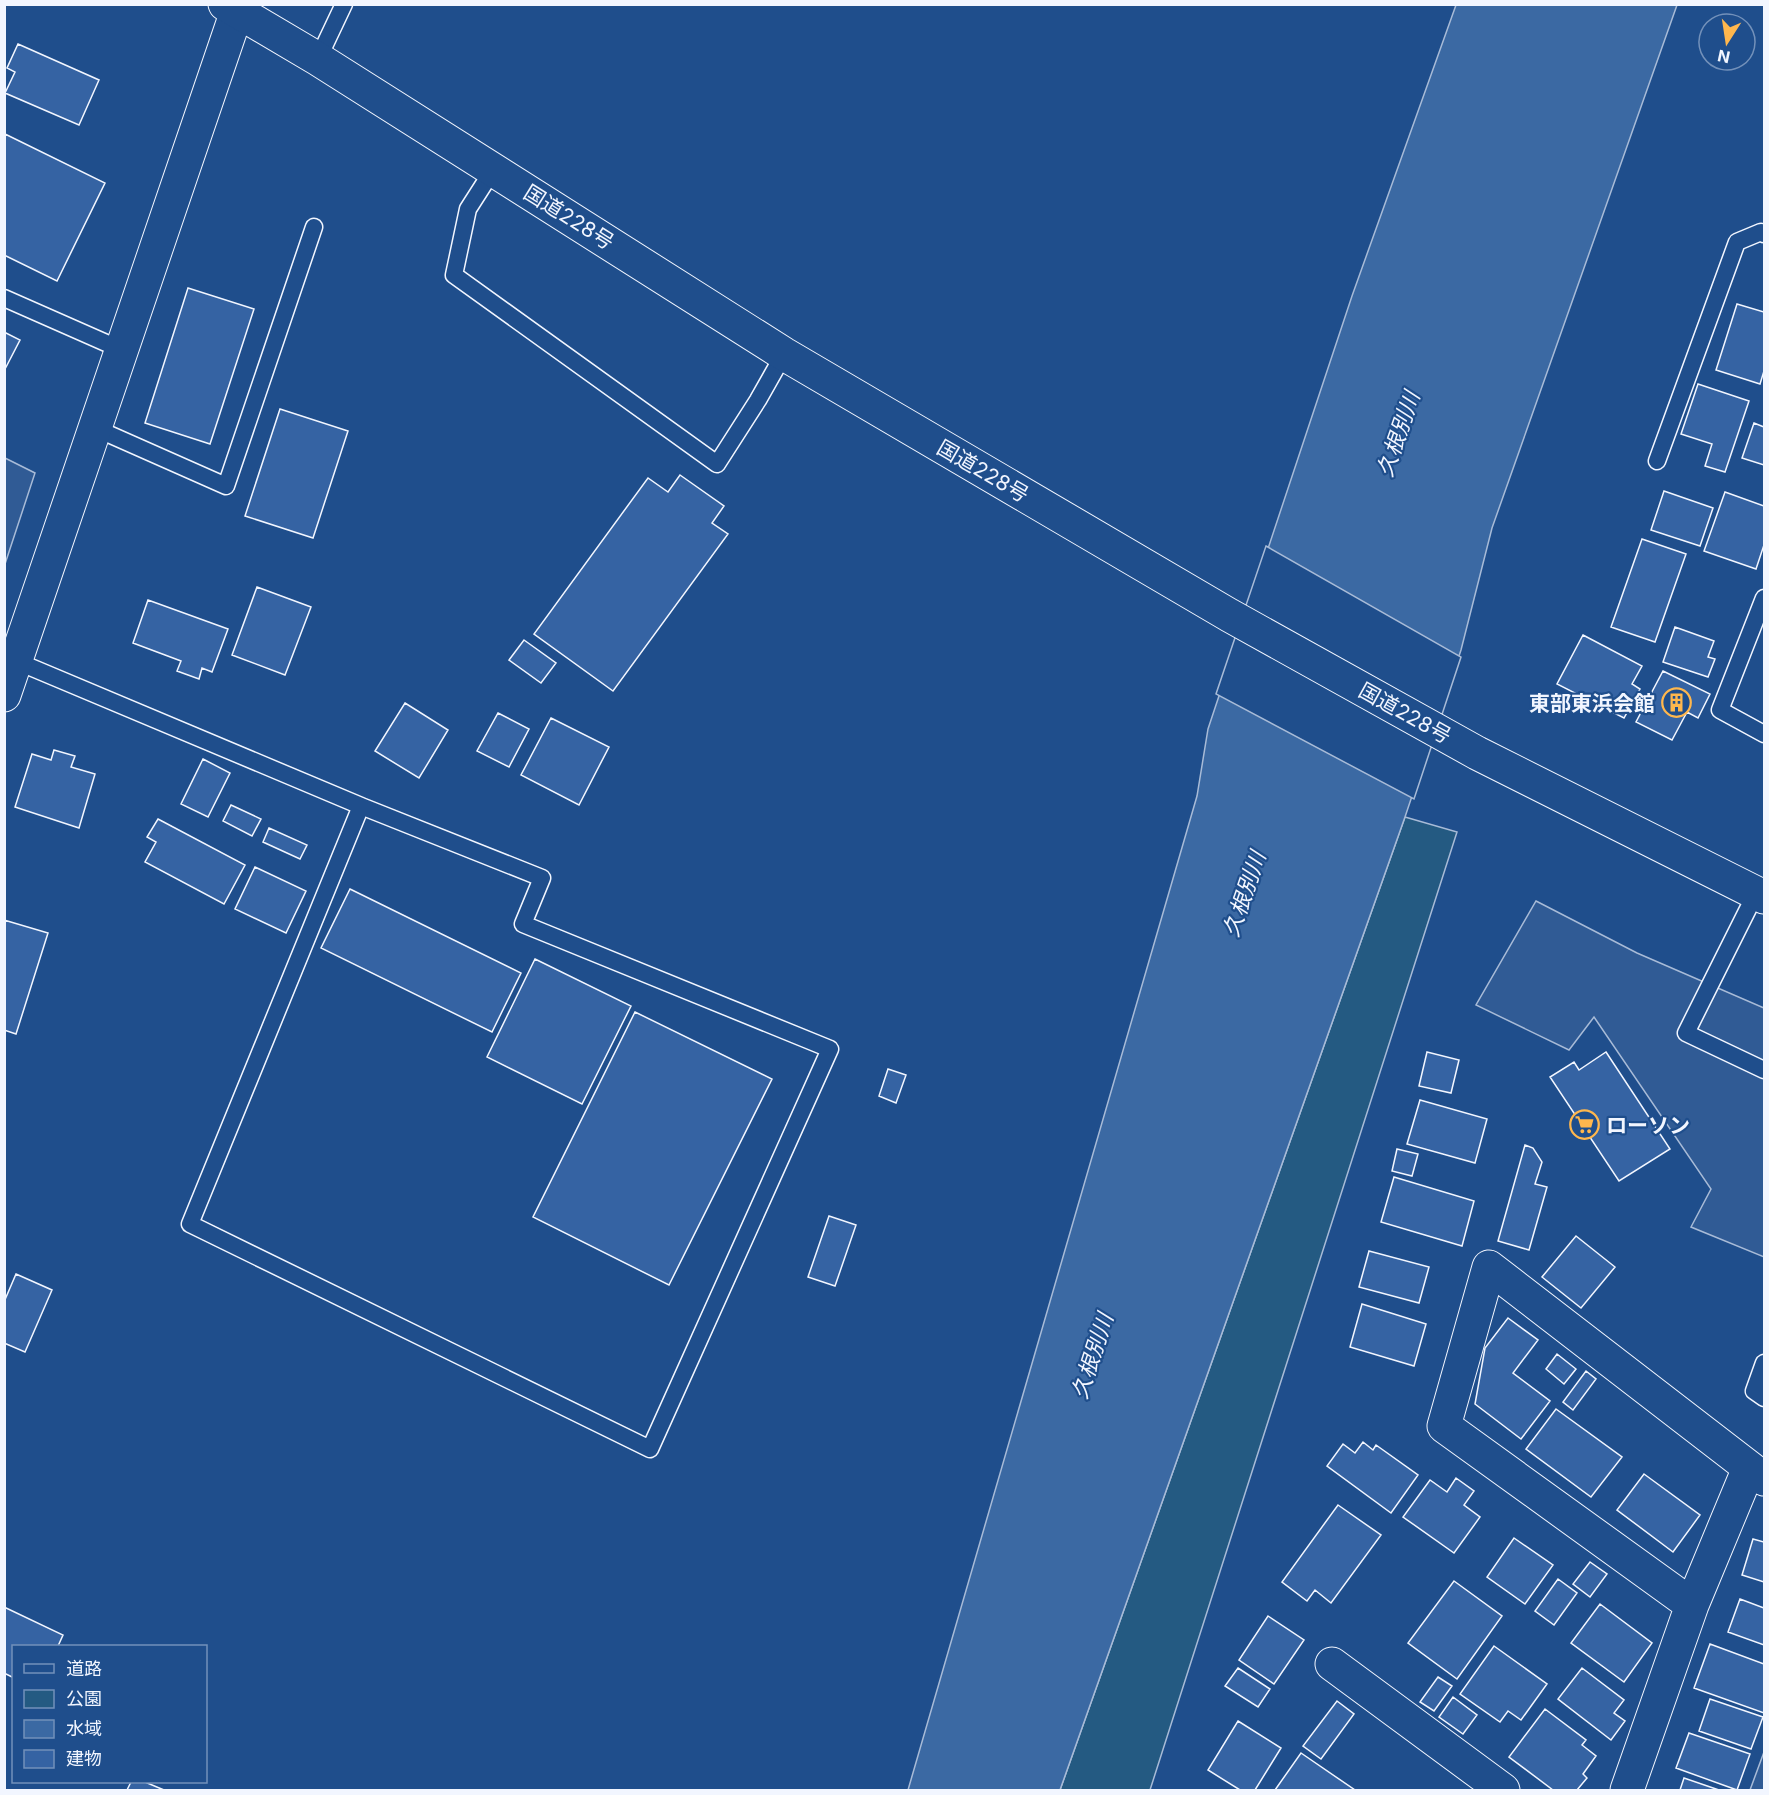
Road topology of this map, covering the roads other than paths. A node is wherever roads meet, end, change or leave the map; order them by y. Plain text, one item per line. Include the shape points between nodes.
1 (344, 4) edge
2 (231, 8) edge
3 (318, 59) junction
4 (493, 170) junction
5 (314, 226) dead end
6 (1764, 234) edge
7 (4, 298) edge
8 (122, 350) junction
9 (784, 354) junction
10 (95, 428) junction
11 (1657, 461) dead end
12 (1764, 598) edge
13 (16, 661) junction
14 (4, 695) edge
15 (1764, 734) edge
16 (361, 806) junction
17 (1760, 895) edge
18 (1764, 1070) edge
19 (1764, 1363) edge
20 (1764, 1398) edge
21 (1757, 1474) edge
22 (1692, 1605) junction
23 (1332, 1664) dead end
24 (1503, 1791) edge
25 (1627, 1791) edge

1 - 3 lane
2 - 3 main road, 国道228号
2 - 8 main road
3 - 4 main road, 国道228号
4 - 9 main road, 国道228号
4 - 9 lane via 468,208 454,275 717,464
5 - 10 lane via 226,486
6 - 11 lane via 1737,242
7 - 8 lane
8 - 10 main road
9 - 17 main road, 国道228号 via 1229,615 1477,753
10 - 13 main road
12 - 15 lane via 1720,710
13 - 14 main road
13 - 16 lane
16 - 16 lane via 542,878 523,924 830,1049 650,1449 190,1224
17 - 18 lane via 1686,1033
19 - 20 lane via 1754,1391
21 - 22 main road
21 - 22 main road via 1489,1267 1444,1426
22 - 25 main road
23 - 24 main road

